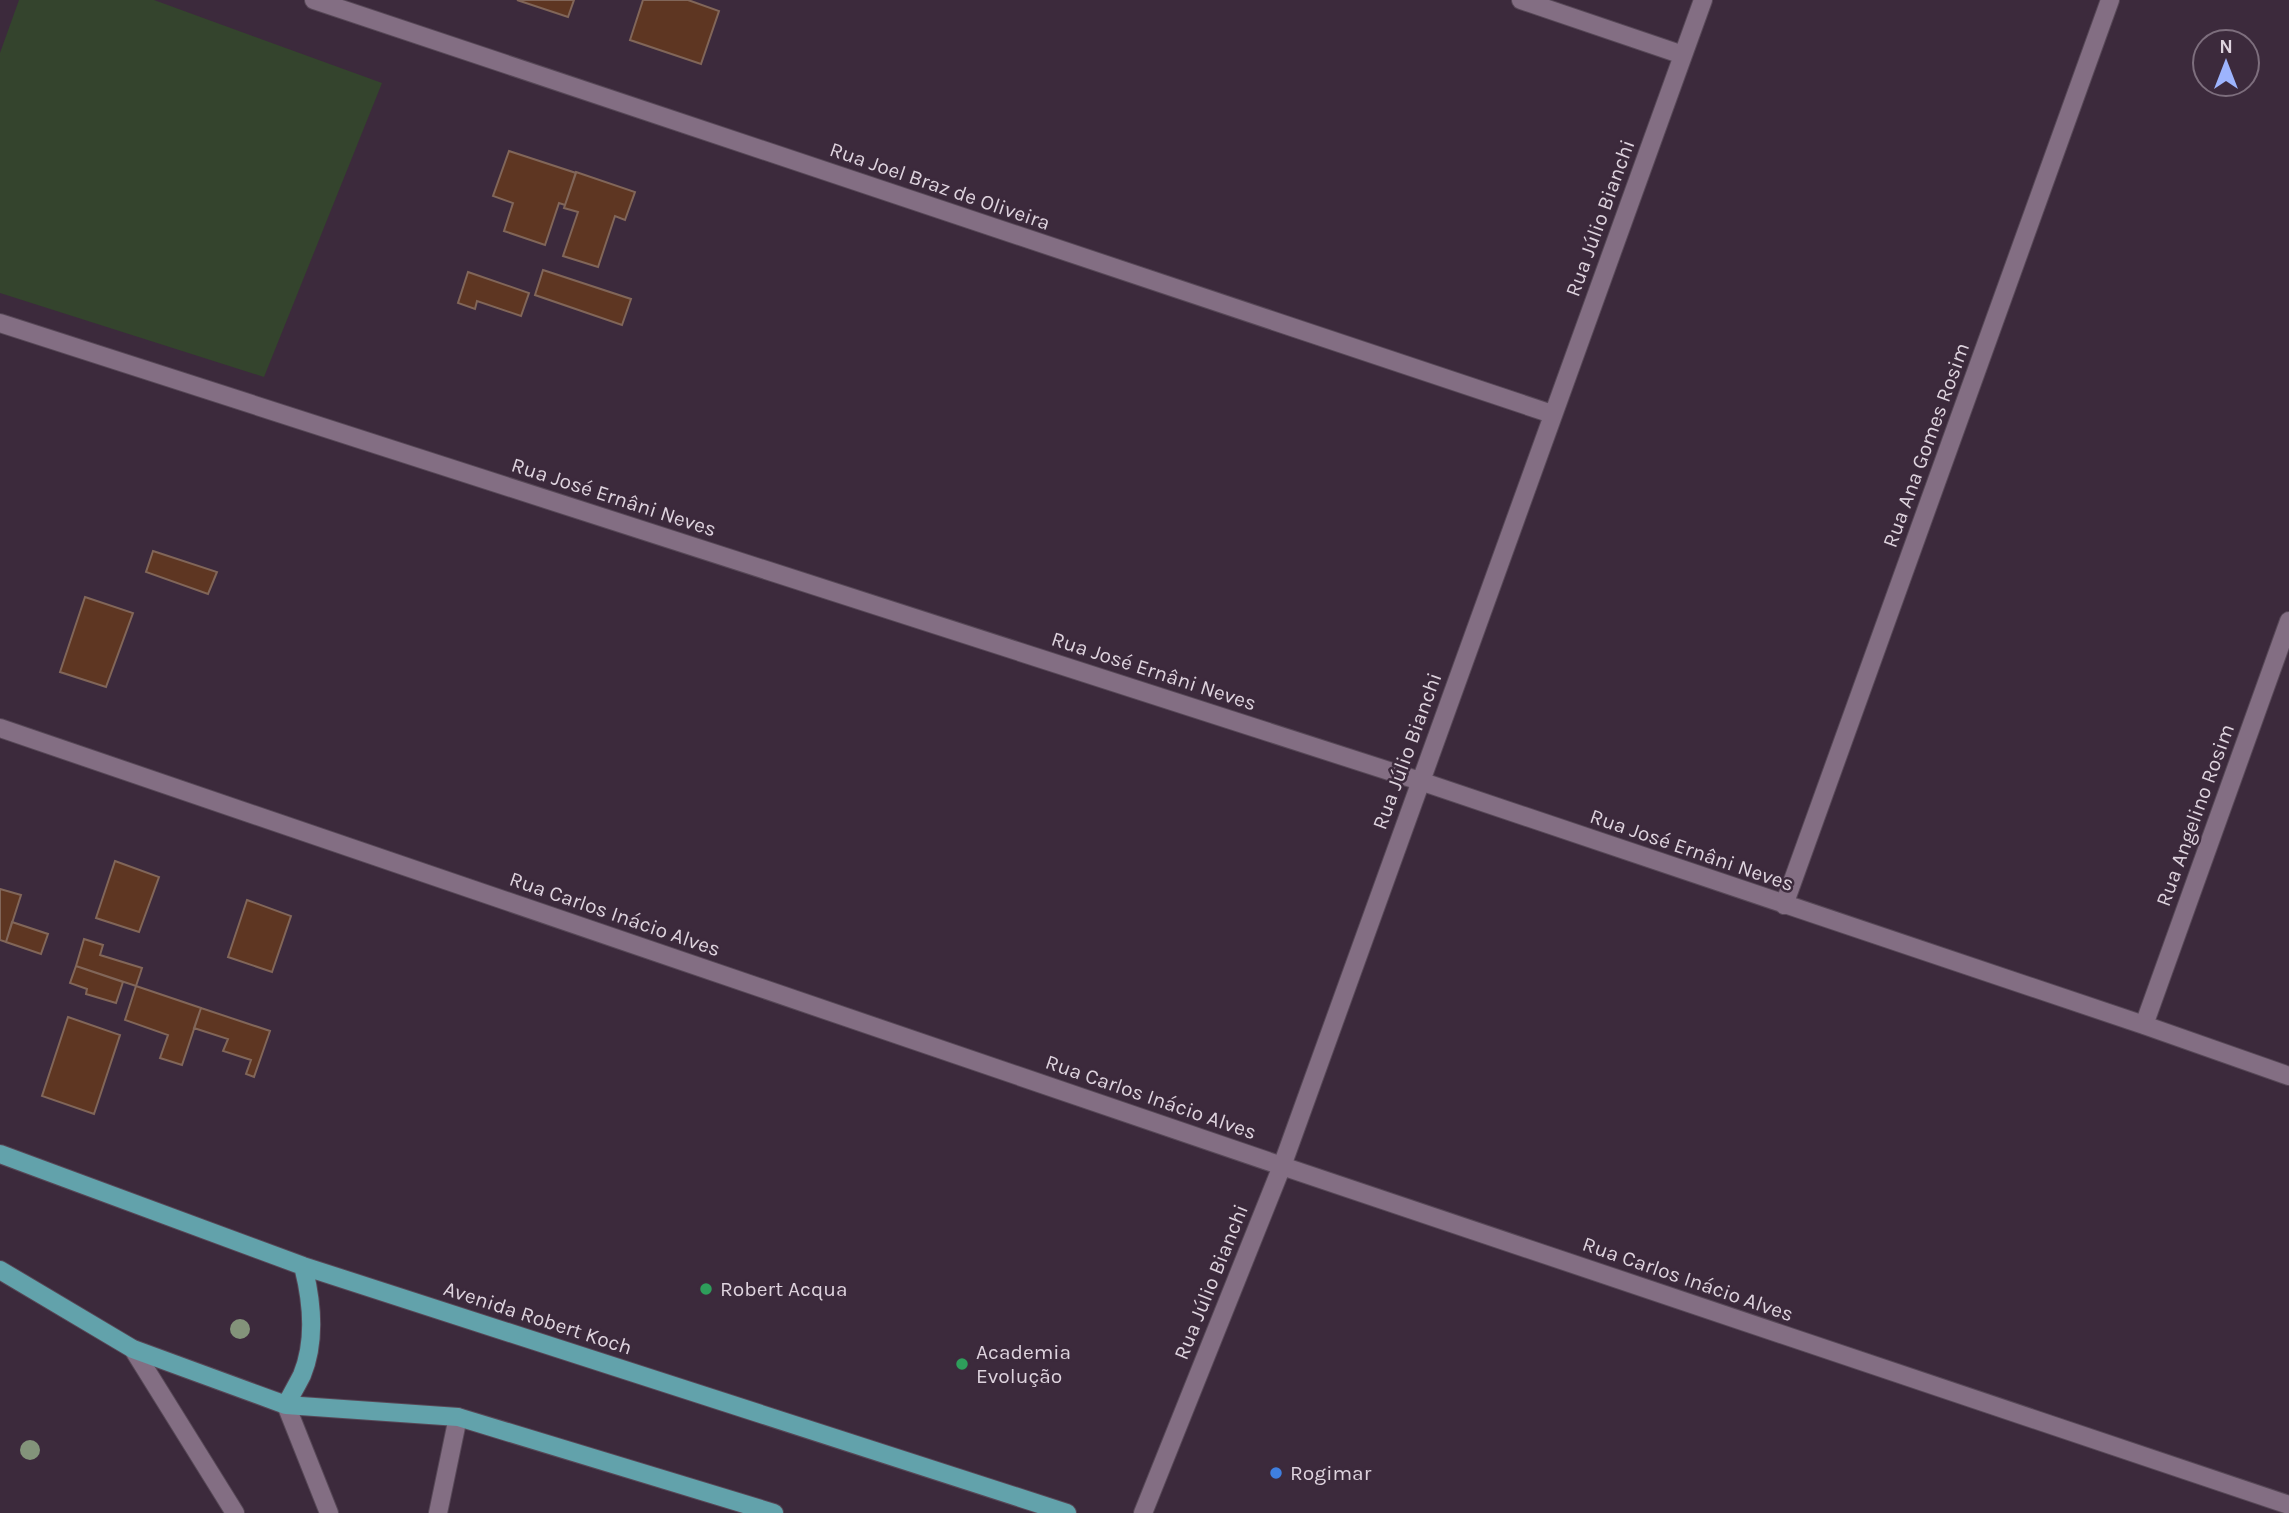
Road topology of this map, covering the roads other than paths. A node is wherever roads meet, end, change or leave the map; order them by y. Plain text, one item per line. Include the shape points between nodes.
1 (314, 0) edge
2 (1521, 0) edge
3 (1703, 0) edge
4 (2110, 0) edge
5 (1683, 55) junction
6 (0, 323) edge
7 (1552, 415) junction
8 (2289, 621) edge
9 (0, 728) edge
10 (1420, 781) junction
11 (1784, 905) junction
12 (2144, 1025) junction
13 (2289, 1076) edge
14 (0, 1154) edge
15 (1282, 1166) junction
16 (303, 1266) junction
17 (0, 1270) edge
18 (132, 1349) junction
19 (286, 1405) junction
20 (458, 1417) junction
21 (2289, 1505) edge
22 (235, 1513) edge
23 (329, 1513) edge
24 (438, 1513) edge
25 (774, 1513) edge
26 (1067, 1513) edge
27 (1143, 1513) edge

1 - 7 street, Rua Joel Braz de Oliveira
2 - 5 street
3 - 5 street, Rua Júlio Bianchi
4 - 11 street, Rua Ana Gomes Rosim
5 - 7 street, Rua Júlio Bianchi
6 - 10 street, Rua José Ernâni Neves
7 - 10 street, Rua Júlio Bianchi
8 - 12 street, Rua Angelino Rosim
9 - 15 street, Rua Carlos Inácio Alves
10 - 11 street, Rua José Ernâni Neves
10 - 15 street, Rua Júlio Bianchi
11 - 12 street, Rua José Ernâni Neves
12 - 13 street, Rua José Ernâni Neves
14 - 16 main road, Avenida Robert Koch
15 - 21 street, Rua Carlos Inácio Alves
15 - 27 street, Rua Júlio Bianchi
16 - 19 main road via 310,1294 309,1346 303,1373
16 - 26 main road, Avenida Robert Koch
17 - 18 main road
18 - 19 main road
18 - 22 street
19 - 20 main road
19 - 23 street
20 - 24 street
20 - 25 main road

